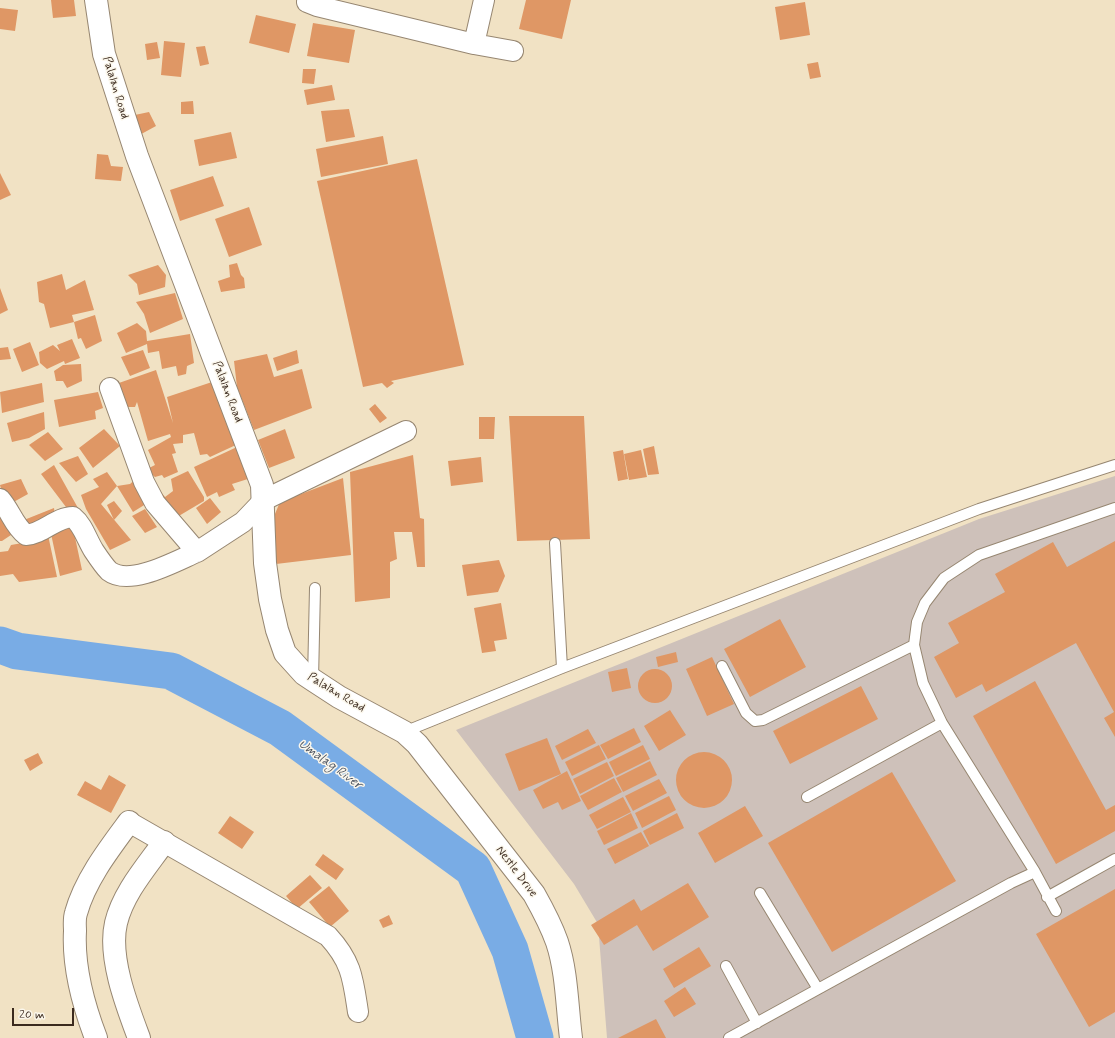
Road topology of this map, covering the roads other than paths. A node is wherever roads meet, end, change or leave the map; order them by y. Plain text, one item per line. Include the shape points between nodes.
1 (484, 0) edge
2 (303, 1) edge
3 (98, 3) edge
4 (474, 44) junction
5 (513, 51) dead end
6 (110, 388) dead end
7 (406, 430) dead end
8 (1115, 465) edge
9 (0, 500) edge
10 (264, 500) junction
11 (1115, 508) edge
12 (555, 543) dead end
13 (197, 552) junction
14 (315, 588) dead end
15 (914, 645) junction
16 (722, 666) dead end
17 (562, 668) junction
18 (314, 680) junction
19 (942, 723) junction
20 (404, 732) junction
21 (807, 797) dead end
22 (129, 822) joint
23 (164, 842) junction
24 (1115, 859) edge
25 (1035, 872) junction
26 (760, 893) dead end
27 (1047, 897) junction
28 (1056, 911) dead end
29 (726, 966) dead end
30 (818, 989) junction
31 (358, 1012) dead end
32 (757, 1023) junction
33 (96, 1038) edge
34 (139, 1038) edge
35 (571, 1038) edge
36 (729, 1038) edge

1 - 4 street
2 - 4 street
3 - 10 street, Palalan Road via 104,54 136,156 255,466
4 - 5 street
6 - 13 street via 144,482 155,503
7 - 10 street
8 - 17 lane via 980,509
9 - 13 street via 8,508 20,531 26,535 66,517 73,517 78,521 95,553 110,571 127,577 160,569
10 - 13 street via 243,522
10 - 18 street, Palalan Road via 265,563 277,630 285,653 304,674
11 - 15 lane via 979,555 944,578 925,603 917,622
12 - 17 lane
14 - 18 lane
15 - 16 lane via 763,720 755,721 746,712
15 - 19 lane via 924,683
17 - 20 lane
18 - 20 street, Palalan Road via 339,697
19 - 21 lane
19 - 25 lane
20 - 35 street, Nestle Drive via 417,744 534,894 544,912 557,942 562,963
22 - 23 street
22 - 33 street via 90,879 76,914 74,950 81,990
23 - 31 street via 328,936 341,950 351,971
23 - 34 street via 127,897 116,923 114,948 120,981
24 - 27 lane
25 - 27 lane
25 - 30 lane
26 - 30 lane
27 - 28 lane
29 - 32 lane
30 - 32 lane
32 - 36 lane

